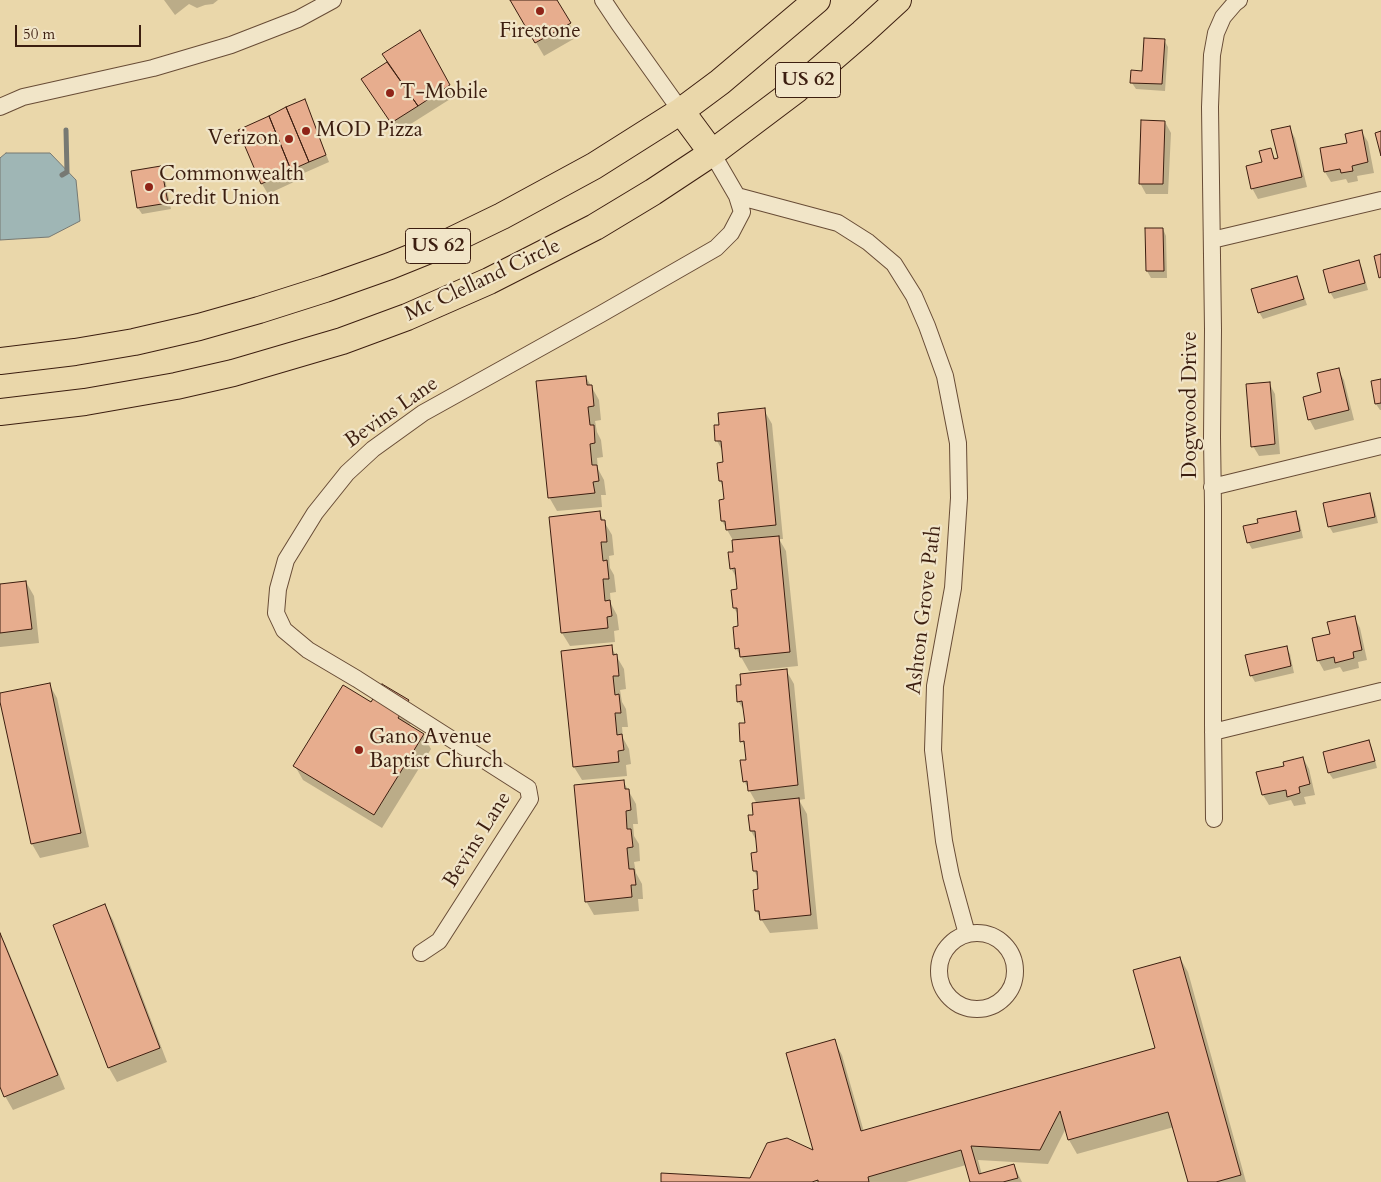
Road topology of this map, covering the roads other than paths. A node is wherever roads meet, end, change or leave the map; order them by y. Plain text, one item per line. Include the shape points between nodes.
1 (333, 0) edge
2 (604, 0) edge
3 (817, 0) edge
4 (898, 0) edge
5 (1239, 0) edge
6 (0, 108) edge
7 (681, 111) junction
8 (712, 153) junction
9 (737, 196) junction
10 (1381, 200) edge
11 (1212, 240) junction
12 (0, 361) edge
13 (0, 412) edge
14 (1381, 446) edge
15 (1212, 487) junction
16 (1381, 691) edge
17 (1213, 732) junction
18 (1214, 819) dead end
19 (968, 934) junction
20 (422, 953) dead end

1 - 6 street via 298,19 231,46 153,68 23,97
2 - 7 street
3 - 7 highway, US 62 via 728,76
4 - 8 highway, Mc Clelland Circle / US 62 via 797,89
5 - 11 street, Dogwood Drive via 1223,17 1212,56
7 - 8 highway
7 - 12 highway, US 62 via 594,166 502,216 390,266 199,327 75,352
8 - 9 street, Bevins Lane
8 - 13 highway, Mc Clelland Circle / US 62 via 615,216 526,263 467,291 334,343 272,363 176,386 85,402
9 - 19 street, Ashton Grove Path via 838,223 894,264 914,296 945,376 958,443 959,498 953,588 934,686 933,750 944,841
9 - 20 street, Bevins Lane via 742,212 731,232 716,248 423,412 373,449 347,473 315,513 286,560 276,613 284,630 308,650 528,788 530,798 439,941
10 - 11 street
11 - 15 street, Dogwood Drive
14 - 15 street
15 - 17 street, Dogwood Drive
16 - 17 street
17 - 18 street, Dogwood Drive
19 - 19 street via 948,947 939,968 940,980 954,1002 978,1010 1002,1001 1010,992 1016,970 1009,949 1000,941 990,935

